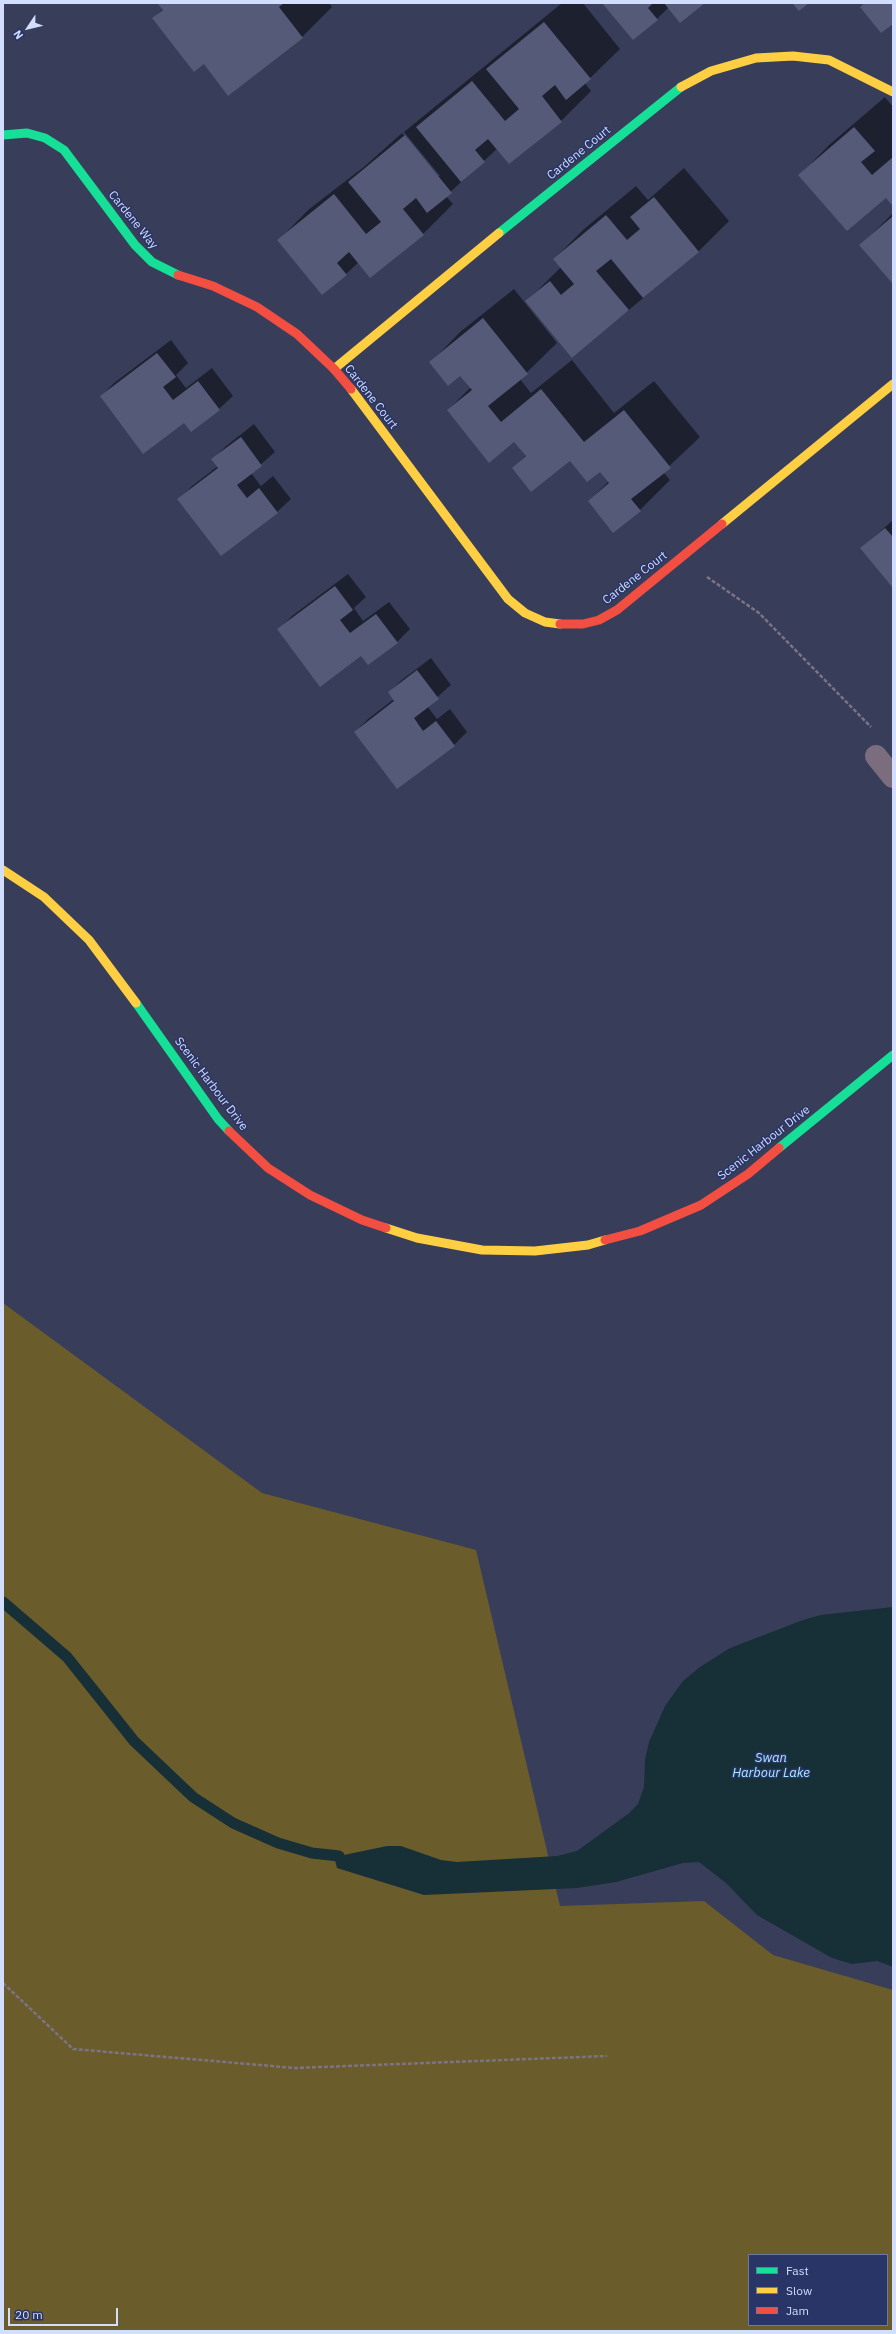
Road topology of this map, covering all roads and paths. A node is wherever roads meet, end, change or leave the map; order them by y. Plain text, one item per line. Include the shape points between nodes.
1 (893, 92) edge
2 (3, 134) edge
3 (334, 369) junction
4 (893, 384) edge
5 (680, 558) junction
6 (876, 756) joint
7 (893, 777) edge
8 (3, 870) edge
9 (893, 1055) edge
10 (3, 1982) edge
11 (607, 2056) dead end

1 - 3 street, Cardene Court via 829,60 793,56 756,58 711,71 674,90
2 - 3 street, Cardene Way via 26,133 45,138 64,150 135,245 152,262 172,273 214,286 257,307 297,334
3 - 5 street, Cardene Court via 358,397 508,599 525,613 545,622 567,625 599,620 617,610
4 - 5 street, Cardene Court
5 - 6 path via 759,613 879,735
6 - 7 street
8 - 9 street, Scenic Harbour Drive via 44,897 89,940 218,1119 243,1146 268,1168 310,1195 362,1220 417,1238 482,1250 535,1251 588,1245 640,1231 702,1205 748,1174
10 - 11 path via 73,2049 295,2068

